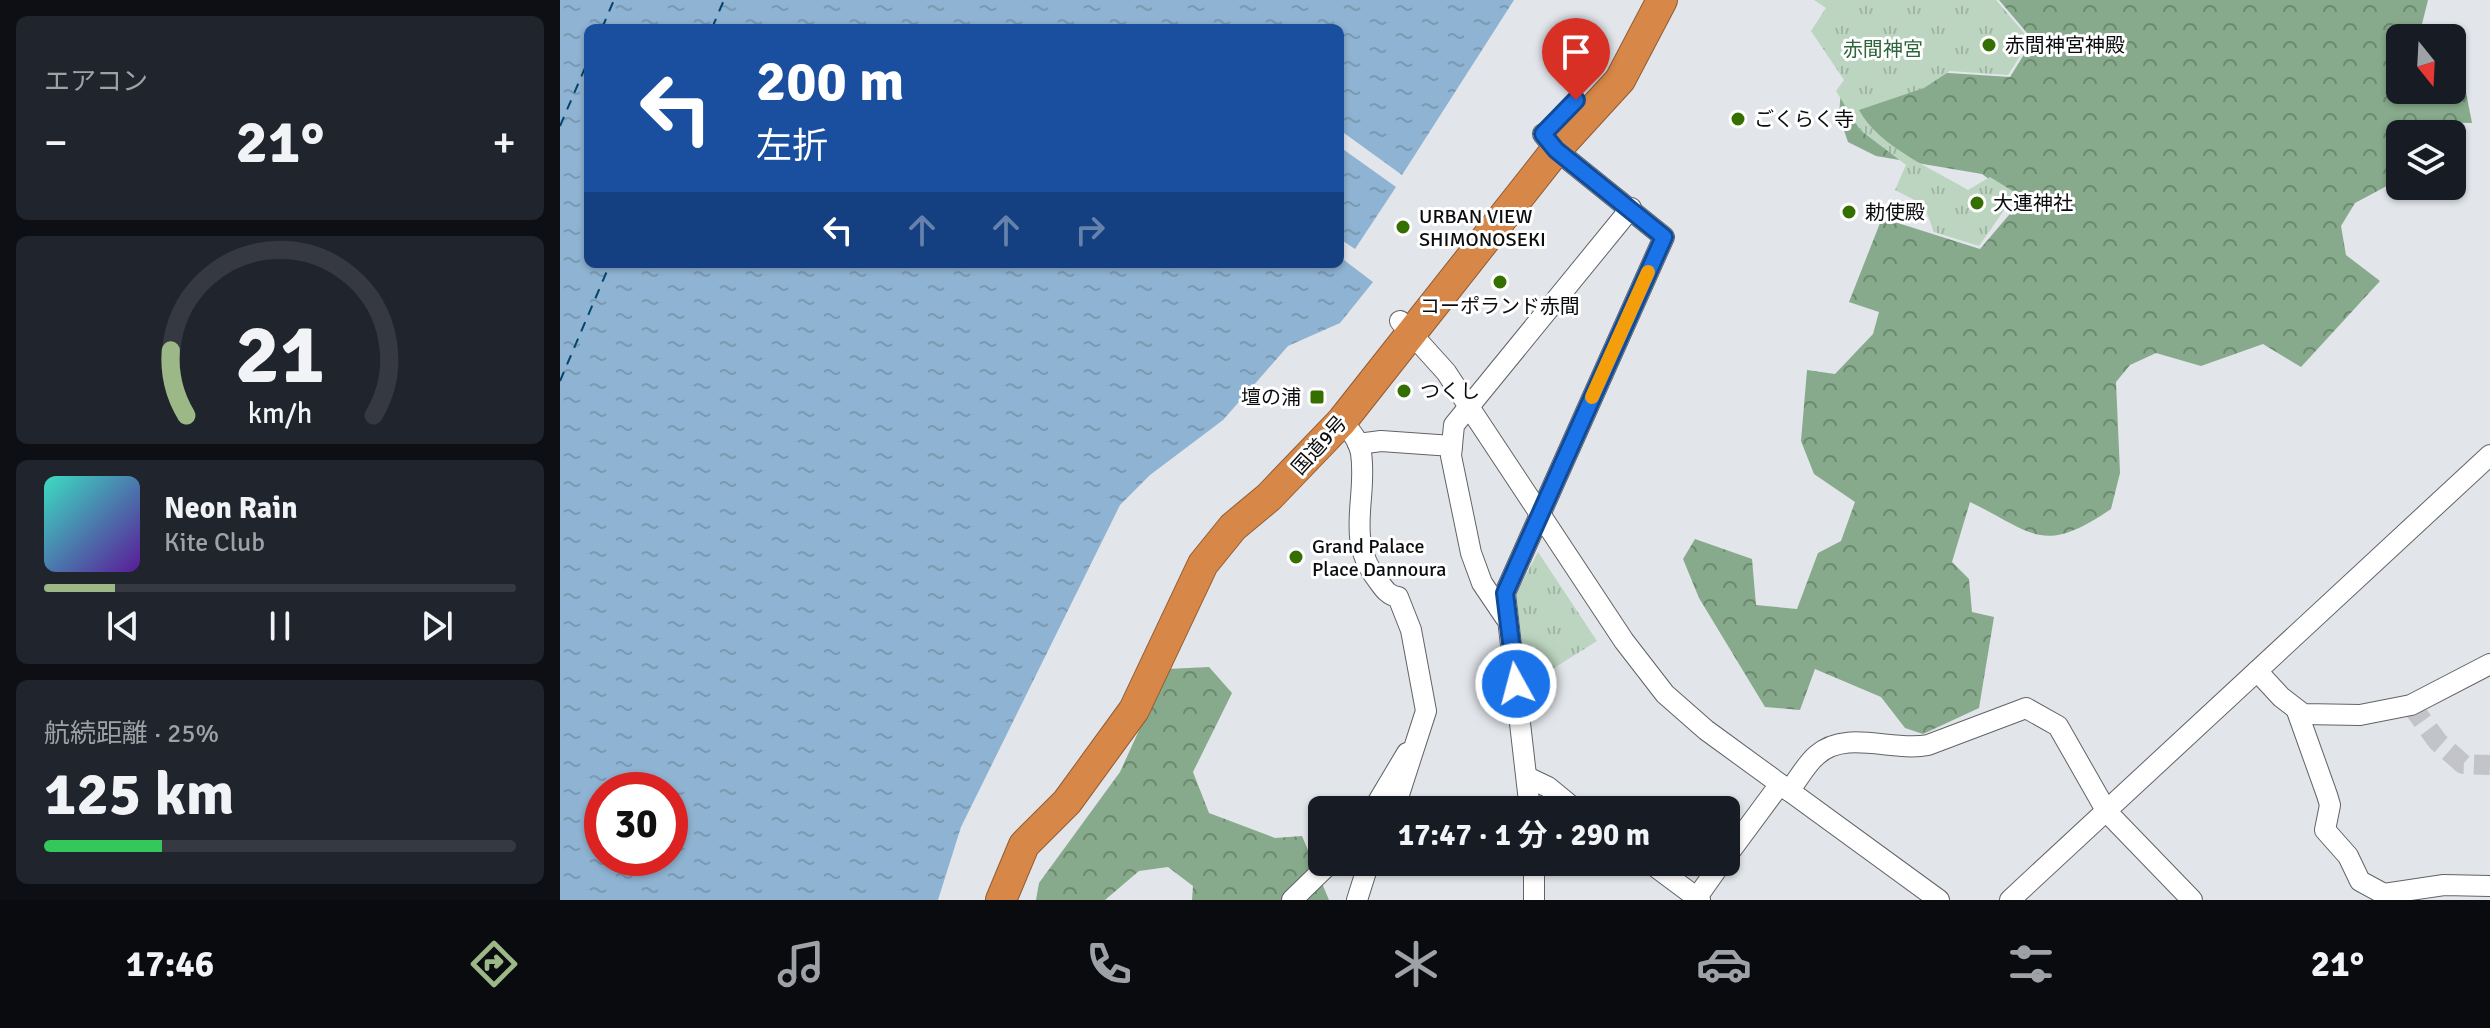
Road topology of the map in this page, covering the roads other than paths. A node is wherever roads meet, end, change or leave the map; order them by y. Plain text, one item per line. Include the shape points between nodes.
1 (1640, 0) edge
2 (1662, 0) edge
3 (1549, 142) junction
4 (1631, 208) junction
5 (1406, 327) junction
6 (1469, 407) junction
7 (1350, 432) junction
8 (1452, 446) junction
9 (2490, 455) edge
10 (1540, 514) junction
11 (1508, 622) junction
12 (2490, 664) edge
13 (2257, 671) junction
14 (2297, 711) junction
15 (1414, 756) junction
16 (1527, 777) junction
17 (1784, 787) junction
18 (1381, 796) edge
19 (1399, 796) edge
20 (1529, 796) edge
21 (1559, 796) edge
22 (2107, 812) junction
23 (1740, 841) edge
24 (1317, 876) edge
25 (1365, 876) edge
26 (1534, 876) edge
27 (1667, 876) edge
28 (1713, 876) edge
29 (2490, 886) edge
30 (1697, 899) edge
31 (982, 900) edge
32 (1001, 900) edge
33 (1292, 900) edge
34 (1357, 900) edge
35 (1534, 900) edge
36 (1939, 900) edge
37 (2010, 900) edge
38 (2192, 900) edge

1 - 3 highway, 国道9号 via 1610,59
2 - 3 highway, 国道9号 via 1620,80
3 - 4 street
3 - 5 highway, 国道9号 via 1465,261
4 - 6 street
4 - 10 street via 1664,237
5 - 6 street
5 - 7 highway, 国道9号
5 - 31 highway, 国道9号 via 1332,408 1199,535 1173,577 1116,701 1053,788 998,851
6 - 8 street via 1454,425
6 - 10 street
7 - 8 street via 1381,441
7 - 15 street via 1361,458 1361,548 1376,579 1398,597 1409,623 1426,703
7 - 32 highway, 国道9号 via 1233,527 1203,564 1134,710 1067,802 1024,845
8 - 11 street via 1477,572
9 - 13 street
10 - 11 street via 1505,593
10 - 17 street via 1655,683 1682,712
11 - 16 street
12 - 14 street via 2393,711 2347,716
13 - 14 street
13 - 22 street
14 - 29 street via 2330,805 2325,830 2348,856 2360,881 2384,894 2444,885
15 - 18 street via 1405,752
15 - 19 street
16 - 20 street
16 - 21 street
17 - 22 street via 1834,743 1928,745 2026,708 2058,726
17 - 23 street
17 - 36 street
22 - 37 street
22 - 38 street
24 - 33 street
25 - 34 street
26 - 35 street
27 - 30 street
28 - 30 street

